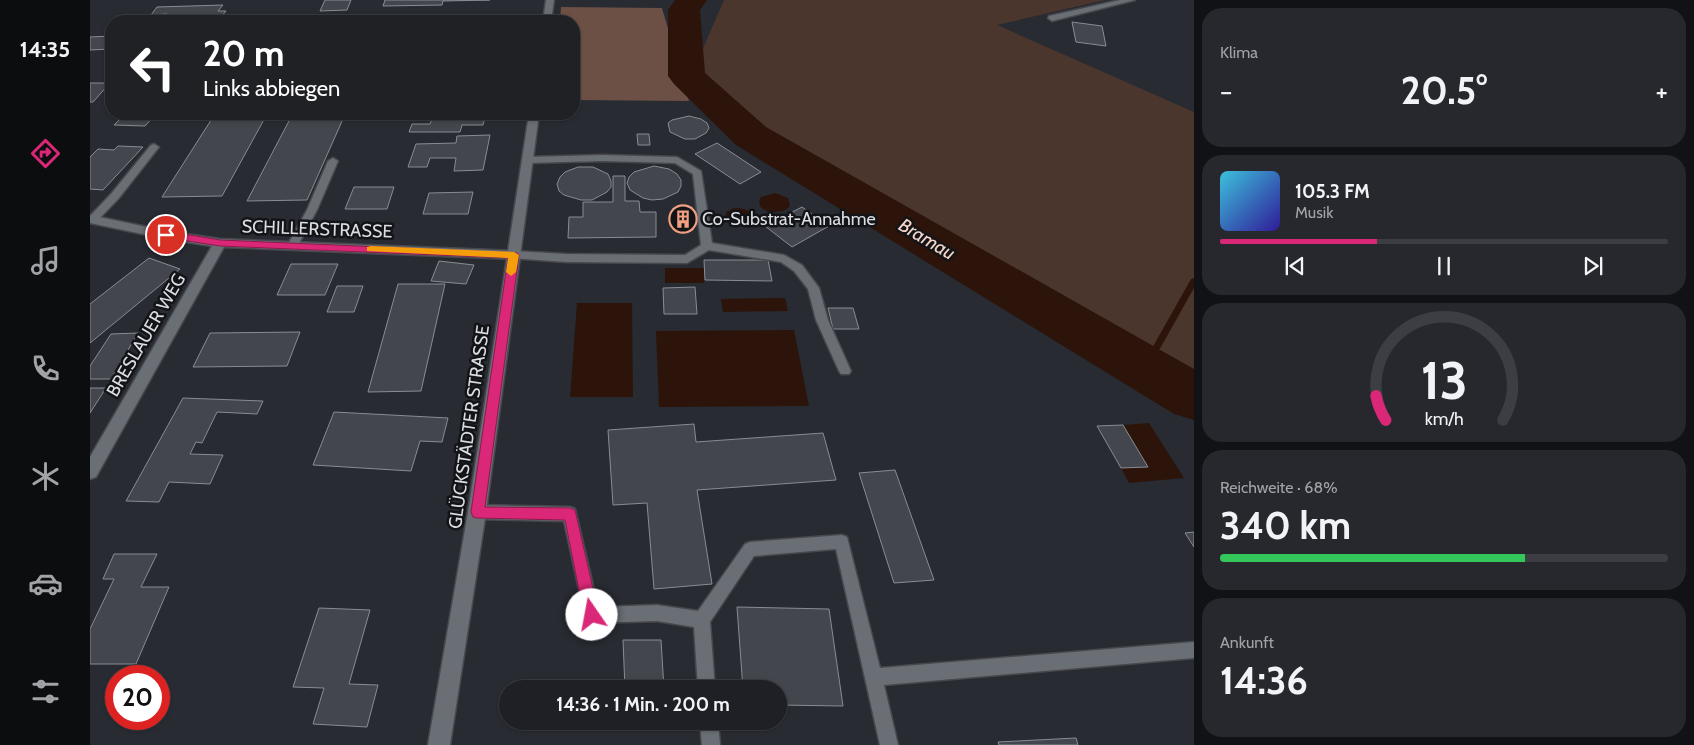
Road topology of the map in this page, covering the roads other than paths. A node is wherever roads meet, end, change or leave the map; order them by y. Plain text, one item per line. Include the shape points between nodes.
1 (550, 0) edge
2 (1131, 0) edge
3 (548, 15) edge
4 (1052, 18) dead end
5 (533, 120) edge
6 (154, 147) dead end
7 (527, 160) junction
8 (333, 161) dead end
9 (91, 219) edge
10 (220, 243) junction
11 (292, 246) junction
12 (707, 246) junction
13 (514, 255) junction
14 (845, 371) dead end
15 (90, 472) edge
16 (477, 512) junction
17 (702, 620) junction
18 (1194, 650) edge
19 (874, 677) junction
20 (706, 680) edge
21 (710, 730) edge
22 (439, 745) edge
23 (711, 745) edge
24 (889, 745) edge

1 - 3 street
2 - 4 street
5 - 7 street, GLÜCKSTÄDTER STRASSE
6 - 9 lane via 115,196
7 - 12 lane via 677,160 698,173
7 - 13 street, GLÜCKSTÄDTER STRASSE
8 - 11 lane
9 - 10 street, SCHILLERSTRASSE
10 - 11 street, SCHILLERSTRASSE
10 - 15 street, BRESLAUER WEG
11 - 13 street, SCHILLERSTRASSE
12 - 13 lane via 687,259
12 - 14 lane via 784,259 798,268 812,288 822,320
13 - 16 street, GLÜCKSTÄDTER STRASSE
16 - 17 lane via 570,514 592,615 657,613
16 - 22 street, GLÜCKSTÄDTER STRASSE
17 - 19 lane via 750,549 842,542
17 - 20 lane
18 - 19 lane
19 - 24 lane
21 - 23 lane

